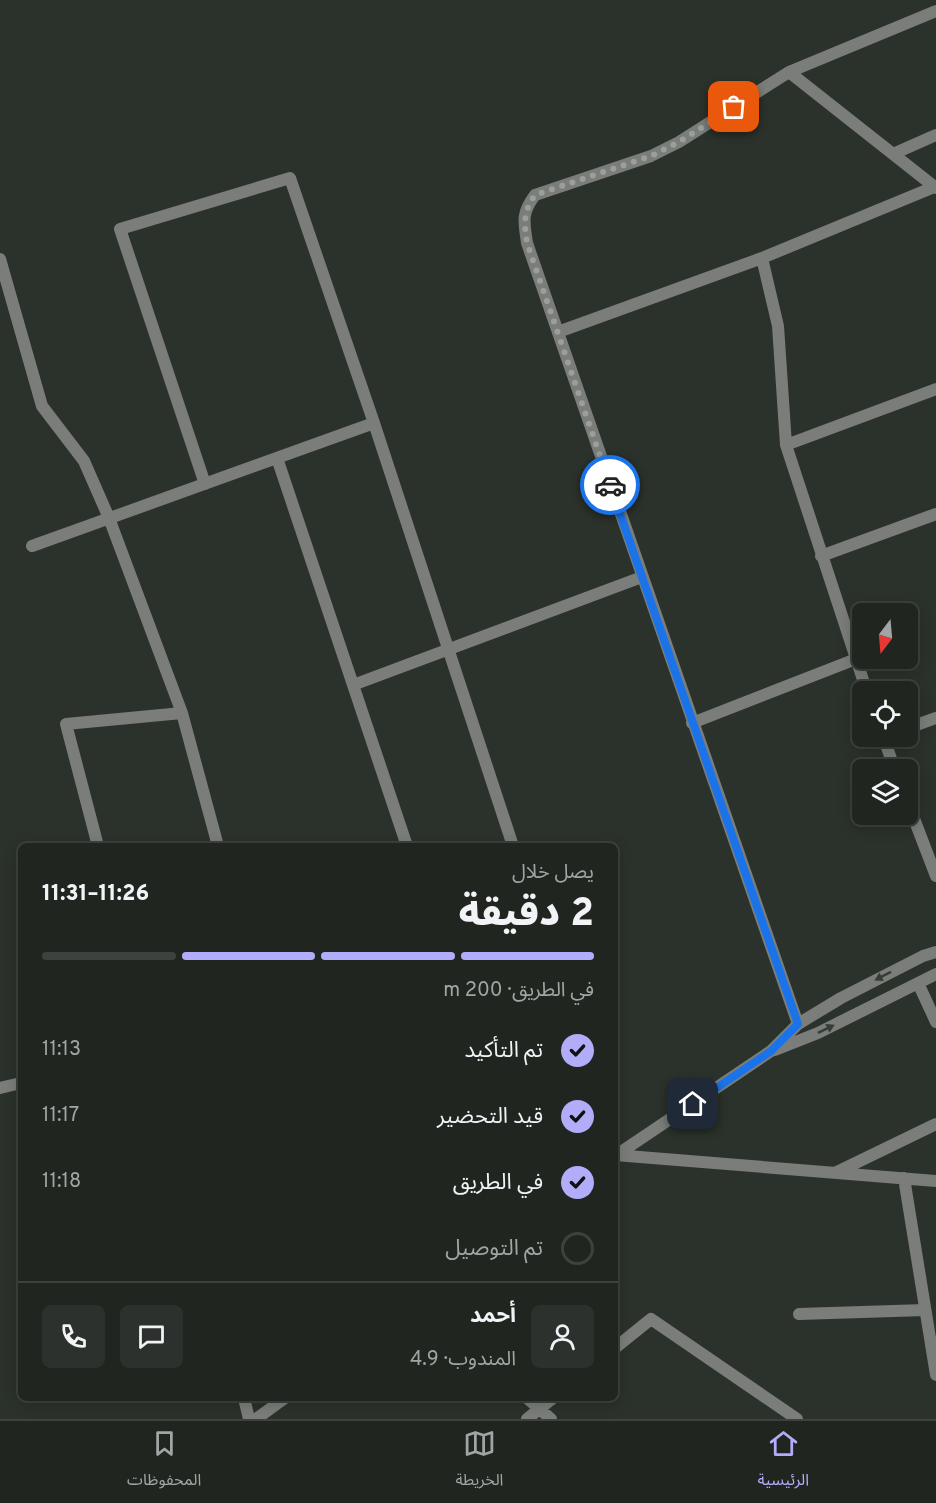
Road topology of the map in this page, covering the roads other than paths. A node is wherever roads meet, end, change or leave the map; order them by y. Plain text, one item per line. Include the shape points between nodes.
1 (936, 11) edge
2 (789, 72) junction
3 (936, 135) edge
4 (893, 154) junction
5 (935, 188) edge
6 (762, 258) junction
7 (0, 259) edge
8 (558, 333) junction
9 (936, 389) edge
10 (374, 423) junction
11 (786, 445) junction
12 (278, 458) junction
13 (206, 484) junction
14 (936, 514) edge
15 (109, 518) junction
16 (32, 546) dead end
17 (821, 556) junction
18 (642, 577) junction
19 (852, 646) edge
20 (449, 649) junction
21 (852, 660) edge
22 (353, 685) junction
23 (182, 713) junction
24 (936, 718) edge
25 (692, 723) junction
26 (918, 724) edge
27 (916, 825) edge
28 (97, 843) edge
29 (217, 843) edge
30 (406, 843) edge
31 (512, 843) edge
32 (936, 876) edge
33 (936, 952) edge
34 (936, 974) edge
35 (918, 983) junction
36 (936, 1022) edge
37 (798, 1024) junction
38 (771, 1051) junction
39 (18, 1084) edge
40 (0, 1088) edge
41 (936, 1124) edge
42 (618, 1154) edge
43 (618, 1156) edge
44 (835, 1173) junction
45 (904, 1178) junction
46 (936, 1181) edge
47 (925, 1310) junction
48 (799, 1314) dead end
49 (618, 1346) edge
50 (936, 1375) edge
51 (245, 1401) edge
52 (281, 1401) edge
53 (531, 1401) edge
54 (549, 1401) edge
55 (540, 1409) junction
56 (249, 1419) edge
57 (256, 1419) edge
58 (527, 1419) edge
59 (551, 1419) edge
60 (797, 1419) edge

1 - 2 street
2 - 4 street
2 - 8 street via 651,156 535,195 525,208 527,243
3 - 4 street
4 - 5 street
5 - 6 street
6 - 8 street
6 - 11 street via 778,326
7 - 15 street via 42,406 84,461
8 - 18 street
9 - 11 street
10 - 12 street
10 - 13 street via 290,178 120,229
10 - 20 street
11 - 17 street
12 - 13 street
12 - 22 street
13 - 15 street
14 - 17 street
15 - 16 street
15 - 23 street
17 - 19 street
18 - 20 street
18 - 25 street
20 - 22 street
20 - 31 street
21 - 25 street
22 - 30 street
23 - 28 street via 66,724
23 - 29 street
24 - 26 street
25 - 37 street
27 - 32 street
33 -> 37 street via 887,974
34 - 35 street
35 - 36 street
38 -> 35 street via 818,1033
37 - 38 street
38 - 42 street
39 - 40 street
41 - 44 street
43 - 44 street
44 - 45 street
45 - 46 street
45 - 47 street
47 - 48 street
47 - 50 street
49 - 60 street via 651,1319
51 - 56 street
52 - 57 street
53 - 55 street
54 - 55 street
55 - 58 street
55 - 59 street

